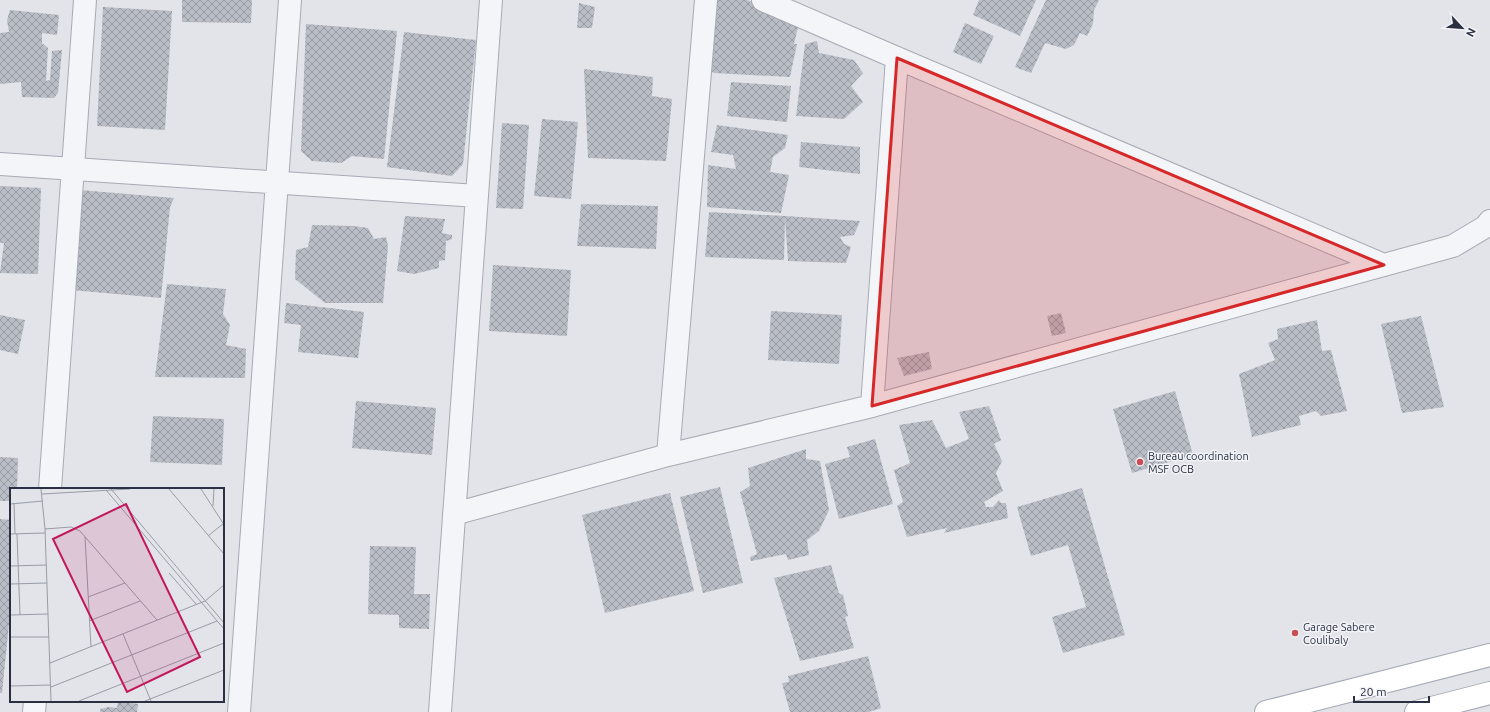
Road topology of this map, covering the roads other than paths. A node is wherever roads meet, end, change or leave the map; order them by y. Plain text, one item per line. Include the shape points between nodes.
1 (85, 0) edge
2 (290, 0) edge
3 (491, 0) edge
4 (706, 0) edge
5 (763, 0) edge
6 (897, 58) junction
7 (0, 164) edge
8 (73, 169) junction
9 (277, 183) junction
10 (477, 196) junction
11 (1490, 221) edge
12 (1384, 265) junction
13 (872, 406) junction
14 (668, 455) junction
15 (50, 488) edge
16 (454, 514) junction
17 (1490, 655) edge
18 (1490, 693) edge
19 (35, 702) edge
20 (34, 712) edge
21 (238, 712) edge
22 (440, 712) edge
23 (1266, 712) edge
24 (1416, 712) edge

1 - 8 street
2 - 9 street
3 - 10 street
4 - 14 street
5 - 6 street
6 - 12 street
6 - 13 street
7 - 8 street
8 - 9 street
8 - 15 street
9 - 10 street
9 - 21 street
10 - 16 street
11 - 12 street via 1485,227 1454,246
12 - 13 street
13 - 14 street
14 - 16 street
16 - 22 street
17 - 23 street
18 - 24 street
19 - 20 street

